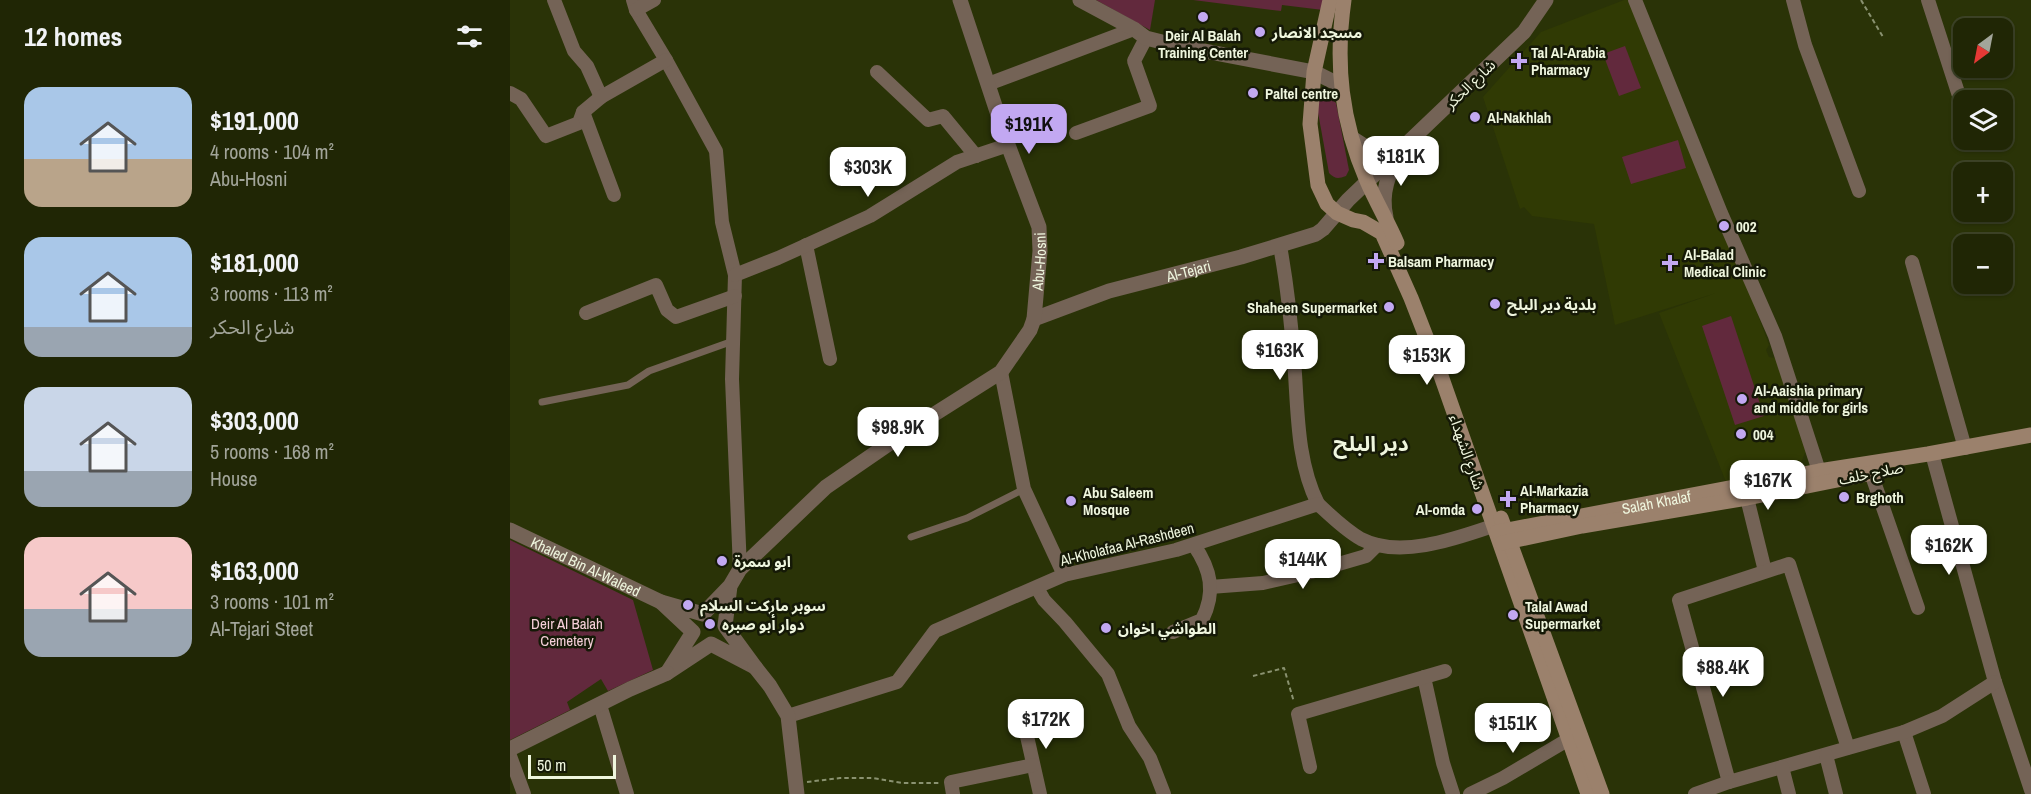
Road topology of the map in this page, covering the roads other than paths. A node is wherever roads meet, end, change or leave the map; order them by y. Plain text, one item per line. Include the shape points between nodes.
1 (554, 0) edge
2 (654, 0) edge
3 (960, 0) edge
4 (1080, 0) edge
5 (1330, 0) edge
6 (1344, 0) edge
7 (1546, 0) edge
8 (1635, 0) edge
9 (1793, 0) edge
10 (1928, 0) edge
11 (634, 5) edge
12 (1140, 33) junction
13 (666, 60) junction
14 (877, 72) dead end
15 (1314, 72) junction
16 (988, 84) junction
17 (1340, 85) junction
18 (1958, 90) edge
19 (510, 93) edge
20 (602, 97) junction
21 (583, 112) junction
22 (1076, 133) dead end
23 (1352, 138) junction
24 (1008, 145) junction
25 (1400, 152) junction
26 (976, 156) junction
27 (1367, 183) junction
28 (1859, 191) dead end
29 (614, 195) dead end
30 (1337, 213) junction
31 (1388, 222) junction
32 (806, 245) junction
33 (1280, 246) junction
34 (1912, 262) dead end
35 (735, 275) junction
36 (735, 296) junction
37 (586, 313) dead end
38 (1034, 319) junction
39 (733, 341) junction
40 (830, 359) dead end
41 (1001, 372) junction
42 (542, 402) dead end
43 (2031, 435) edge
44 (2031, 445) edge
45 (1965, 448) junction
46 (1934, 461) junction
47 (1819, 471) junction
48 (1871, 474) junction
49 (1024, 489) junction
50 (1747, 498) junction
51 (1318, 504) junction
52 (510, 530) edge
53 (1501, 535) junction
54 (911, 537) dead end
55 (1194, 544) junction
56 (1377, 545) junction
57 (740, 569) junction
58 (1765, 571) junction
59 (1064, 575) junction
60 (730, 586) junction
61 (1210, 587) junction
62 (1037, 588) junction
63 (661, 602) junction
64 (1918, 608) dead end
65 (703, 614) junction
66 (725, 626) junction
67 (693, 632) junction
68 (1173, 632) dead end
69 (711, 644) junction
70 (755, 667) junction
71 (1445, 671) dead end
72 (667, 673) junction
73 (1424, 677) junction
74 (1995, 682) junction
75 (600, 705) junction
76 (1022, 714) dead end
77 (788, 717) junction
78 (1904, 732) junction
79 (1569, 739) junction
80 (1848, 748) junction
81 (510, 749) edge
82 (1827, 755) junction
83 (510, 756) edge
84 (1033, 765) junction
85 (1310, 767) dead end
86 (1782, 767) junction
87 (1729, 782) junction
88 (952, 788) edge
89 (796, 789) edge
90 (2031, 790) edge
91 (524, 794) edge
92 (627, 794) edge
93 (1040, 794) edge
94 (1164, 794) edge
95 (1453, 794) edge
96 (1470, 794) edge
97 (1588, 794) edge
98 (1602, 794) edge
99 (1695, 794) edge
100 (1790, 794) edge
101 (1836, 794) edge
102 (1924, 794) edge

1 - 20 street via 574,51 587,66
2 - 11 street
3 - 16 street, Abu-Hosni
4 - 12 street
5 - 15 main road
6 - 17 main road, شارع الشهداء
7 - 25 street, شارع الحكر via 1524,32
8 - 47 street via 1720,213 1775,336
9 - 28 street via 1805,45
10 - 18 street
11 - 13 street
12 - 15 street via 1178,46
12 - 16 street
12 - 22 street via 1134,61 1150,106
13 - 20 street
13 - 35 street via 716,151 722,222
14 - 26 street via 928,120 942,116
15 - 17 street
15 - 30 main road via 1310,124 1317,185
16 - 24 street, Abu-Hosni
17 - 23 main road, شارع الشهداء
19 - 21 street via 521,99 546,136 579,123
20 - 21 street
21 - 29 street
23 - 25 street via 1371,150
23 - 27 main road, شارع الشهداء
24 - 26 street
24 - 38 street, Abu-Hosni via 1039,227
25 - 27 street, شارع الحكر
25 - 31 street via 1386,181
26 - 32 street via 957,162 870,216
27 - 30 street, شارع الحكر
27 - 31 main road, شارع الشهداء
30 - 33 street, Al-Tejari via 1316,234
30 - 53 main road, شارع الشهداء via 1382,233 1411,298
31 - 53 main road, شارع الشهداء via 1431,320
32 - 35 street
32 - 40 street
33 - 38 street, Al-Tejari via 1109,291
33 - 51 street via 1301,447 1309,486
34 - 45 street
35 - 36 street
36 - 37 street via 676,317 668,310 656,285
36 - 39 street
38 - 41 street
39 - 42 lane via 649,371 628,385
39 - 57 street
41 - 49 street
41 - 57 street via 826,487
43 - 45 main road, Salah Khalaf
44 - 46 main road, صلاح خلف
45 - 47 main road, Salah Khalaf
46 - 48 main road, صلاح خلف
46 - 74 street
47 - 53 main road, Salah Khalaf
48 - 50 main road, صلاح خلف
48 - 64 street
49 - 54 lane via 967,518
49 - 59 street
50 - 53 main road, صلاح خلف via 1582,526
50 - 58 street
51 - 55 street, Al-Kholafaa Al-Rashdeen
51 - 56 street via 1353,533
52 - 63 street, Khaled Bin Al-Waleed
53 - 56 street via 1405,547
53 - 79 main road, شارع الشهداء
53 - 98 main road, شارع الشهداء
55 - 59 street, Al-Kholafaa Al-Rashdeen
55 - 61 street via 1206,562
56 - 61 street via 1365,556 1311,572 1263,583
57 - 60 street
58 - 80 street via 1789,564
58 - 87 street via 1680,600
59 - 62 street, Al-Kholafaa Al-Rashdeen
60 - 65 street
60 - 66 street
61 - 68 street via 1210,603 1202,620
62 - 77 street, Al-Kholafaa Al-Rashdeen via 935,630 897,682
62 - 94 street via 1108,674
63 - 65 street
63 - 67 street
65 - 66 street via 715,614
65 - 67 street via 694,623
66 - 69 street via 720,640
66 - 70 street
67 - 69 street via 700,642
67 - 72 street
69 - 70 street
69 - 72 street
70 - 77 street
71 - 73 street
72 - 75 street
73 - 85 street via 1298,714
73 - 95 street
74 - 78 street via 1942,716
74 - 90 street
75 - 81 street
75 - 92 street
76 - 84 street
77 - 89 street
78 - 80 street
78 - 102 street
79 - 96 street
79 - 97 main road, شارع الشهداء
80 - 82 street
82 - 86 street
82 - 101 street
83 - 91 street
84 - 88 street
84 - 93 street
86 - 87 street
86 - 100 street
87 - 99 street

